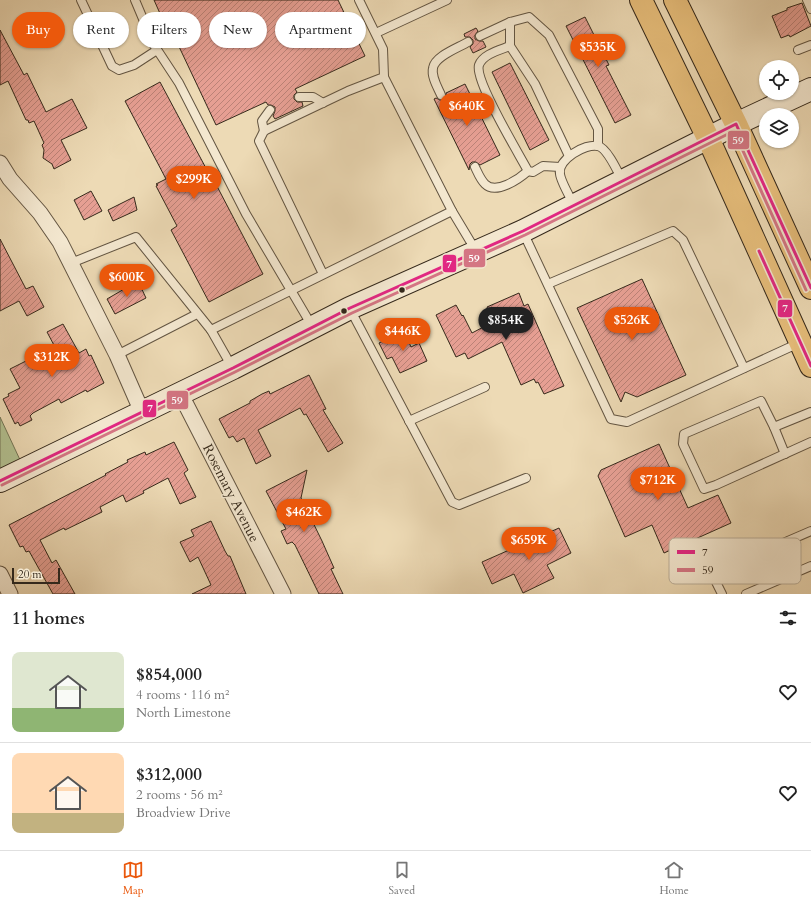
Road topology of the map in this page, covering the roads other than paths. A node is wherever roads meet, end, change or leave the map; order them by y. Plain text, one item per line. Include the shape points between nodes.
1 (82, 0) edge
2 (136, 0) edge
3 (359, 0) edge
4 (447, 0) edge
5 (641, 0) edge
6 (675, 0) edge
7 (807, 0) edge
8 (811, 9) edge
9 (510, 22) junction
10 (376, 33) junction
11 (480, 36) dead end
12 (468, 42) dead end
13 (811, 45) edge
14 (510, 46) junction
15 (157, 50) junction
16 (798, 50) dead end
17 (384, 77) junction
18 (811, 89) edge
19 (441, 96) dead end
20 (299, 97) dead end
21 (323, 102) junction
22 (270, 110) dead end
23 (736, 124) junction
24 (264, 131) junction
25 (708, 138) junction
26 (598, 146) junction
27 (569, 156) junction
28 (0, 163) edge
29 (475, 167) dead end
30 (560, 167) junction
31 (528, 171) junction
32 (623, 181) junction
33 (574, 205) junction
34 (452, 211) junction
35 (523, 231) junction
36 (476, 251) junction
37 (71, 264) junction
38 (323, 274) junction
39 (548, 284) junction
40 (811, 288) edge
41 (291, 290) junction
42 (350, 308) junction
43 (198, 314) junction
44 (313, 327) junction
45 (211, 330) junction
46 (801, 342) junction
47 (117, 355) junction
48 (811, 366) edge
49 (232, 368) junction
50 (744, 368) junction
51 (485, 387) dead end
52 (180, 393) junction
53 (142, 412) junction
54 (811, 412) edge
55 (409, 420) junction
56 (774, 427) junction
57 (811, 442) edge
58 (786, 454) junction
59 (526, 478) dead end
60 (0, 481) edge
61 (811, 531) edge
62 (795, 538) edge
63 (811, 566) edge
64 (801, 570) edge
65 (0, 574) edge
66 (717, 584) edge
67 (769, 584) edge
68 (10, 594) edge
69 (283, 594) edge
70 (722, 594) edge
71 (746, 594) edge

1 - 15 lane via 112,66 119,70 134,65
2 - 15 lane
3 - 10 lane
4 - 10 lane
5 - 25 highway
6 - 23 highway
7 - 8 lane
9 - 11 lane
9 - 14 lane
9 - 26 lane via 529,16 549,35 598,129
10 - 17 lane via 383,48
12 - 19 lane via 439,57 432,67
13 - 16 lane
14 - 27 lane via 535,84
14 - 31 lane via 483,58 479,74
15 - 41 lane via 180,83 246,214
17 - 21 lane
17 - 34 lane
18 - 23 street
20 - 21 lane via 313,97
21 - 24 lane
22 - 24 lane via 262,121
23 - 25 street
23 - 40 highway
24 - 38 lane via 259,142
25 - 32 street
25 - 46 highway
26 - 27 lane via 587,146
26 - 32 lane via 605,150
27 - 30 lane
28 - 37 street via 10,179 40,213 60,242
29 - 31 lane via 486,186 497,188 516,181
30 - 31 lane via 543,166 534,172
30 - 33 lane via 560,174
32 - 33 street
33 - 35 street
34 - 36 lane
34 - 38 lane
35 - 36 street
35 - 39 lane
36 - 42 street
37 - 43 lane via 136,237
37 - 47 street
38 - 41 lane
39 - 50 lane via 673,231 683,240
39 - 50 lane via 611,419 627,422
41 - 44 lane
41 - 45 lane
42 - 44 street
42 - 55 lane
43 - 45 lane
43 - 47 lane
44 - 49 street
45 - 49 lane
46 - 48 highway
46 - 50 lane
47 - 53 street
49 - 52 street
51 - 55 lane
52 - 53 street
52 - 69 street, Rosemary Avenue
53 - 60 street
54 - 56 lane
55 - 59 lane via 452,502 459,505
56 - 58 lane
56 - 58 lane via 761,401 684,434 683,444 704,489
57 - 58 lane
61 - 62 lane
63 - 64 lane
65 - 68 street
66 - 70 lane
67 - 71 lane

